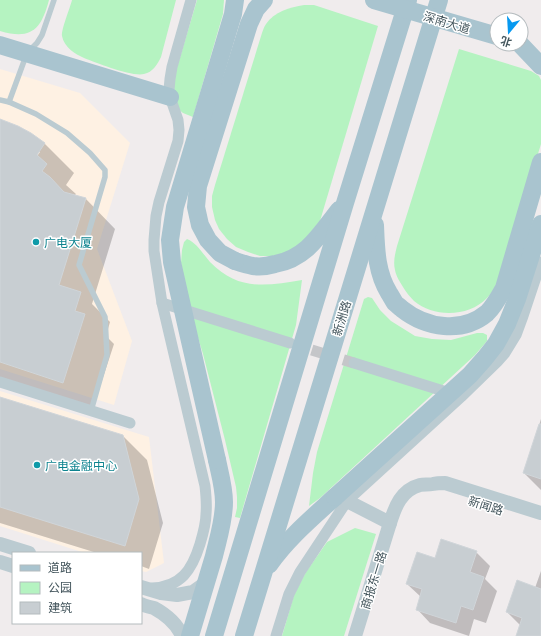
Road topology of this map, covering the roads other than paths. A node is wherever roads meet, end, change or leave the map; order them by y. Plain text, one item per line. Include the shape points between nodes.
1 (54, 0) edge
2 (191, 0) edge
3 (235, 0) edge
4 (264, 0) edge
5 (374, 0) edge
6 (408, 0) edge
7 (439, 0) edge
8 (489, 34) edge
9 (0, 45) edge
10 (529, 47) edge
11 (541, 50) edge
12 (528, 52) edge
13 (27, 53) junction
14 (541, 66) edge
15 (170, 97) junction
16 (0, 100) edge
17 (9, 102) junction
18 (541, 162) edge
19 (344, 203) junction
20 (374, 212) junction
21 (541, 224) edge
22 (541, 262) edge
23 (162, 303) junction
24 (290, 343) tunnel mouth
25 (354, 363) tunnel mouth
26 (0, 382) edge
27 (460, 397) junction
28 (91, 411) junction
29 (130, 423) dead end
30 (432, 484) junction
31 (341, 499) junction
32 (541, 513) edge
33 (541, 522) edge
34 (390, 523) junction
35 (0, 544) edge
36 (26, 552) edge
37 (0, 562) edge
38 (12, 566) edge
39 (262, 576) junction
40 (206, 582) junction
41 (142, 587) edge
42 (142, 587) edge
43 (142, 604) edge
44 (182, 636) edge
45 (190, 636) edge
46 (214, 636) edge
47 (244, 636) edge
48 (276, 636) edge
49 (355, 636) edge

1 - 13 lane via 42,35
2 - 15 street via 172,67
3 - 40 main road, bridge via 175,207 170,240 172,262 223,490 223,516
4 - 19 main road, bridge via 256,9 249,24 198,186 196,207 200,226 220,253 235,261 266,266 280,263 304,251
5 - 8 main road, 深南大道, bridge
6 - 19 main road
7 - 20 main road, 新洲路
9 - 13 main road
10 - 11 main road
12 - 14 main road
13 - 15 main road
13 - 17 lane
15 - 23 street via 178,120 178,141 159,202 154,240
16 - 17 lane
17 - 28 lane via 36,114 67,133 105,170 106,178 79,265 105,317 107,355
18 - 20 main road via 504,288 487,313 474,322 458,326 424,322 395,303 385,286 376,255
19 - 46 main road
20 - 39 main road, 新洲路
21 - 31 main road, bridge via 517,299 496,344 470,375
22 - 27 street via 511,344 497,362
23 - 24 street
23 - 41 street via 205,486 206,514 198,549 186,574 169,586
25 - 27 street
26 - 28 street
27 - 31 street
28 - 29 street
30 - 32 street, 新闻路 via 445,483
30 - 33 street, 新闻路 via 448,493
30 - 34 street, 新闻路 via 414,487 404,494 396,505
31 - 34 street
31 - 39 main road via 290,539
31 - 48 street via 289,594
34 - 49 street, 商报东一路
35 - 36 street
37 - 38 street
39 - 47 main road, 新洲路
40 - 42 street via 193,592 177,595
40 - 45 main road
43 - 44 street via 154,608 168,618 180,630

